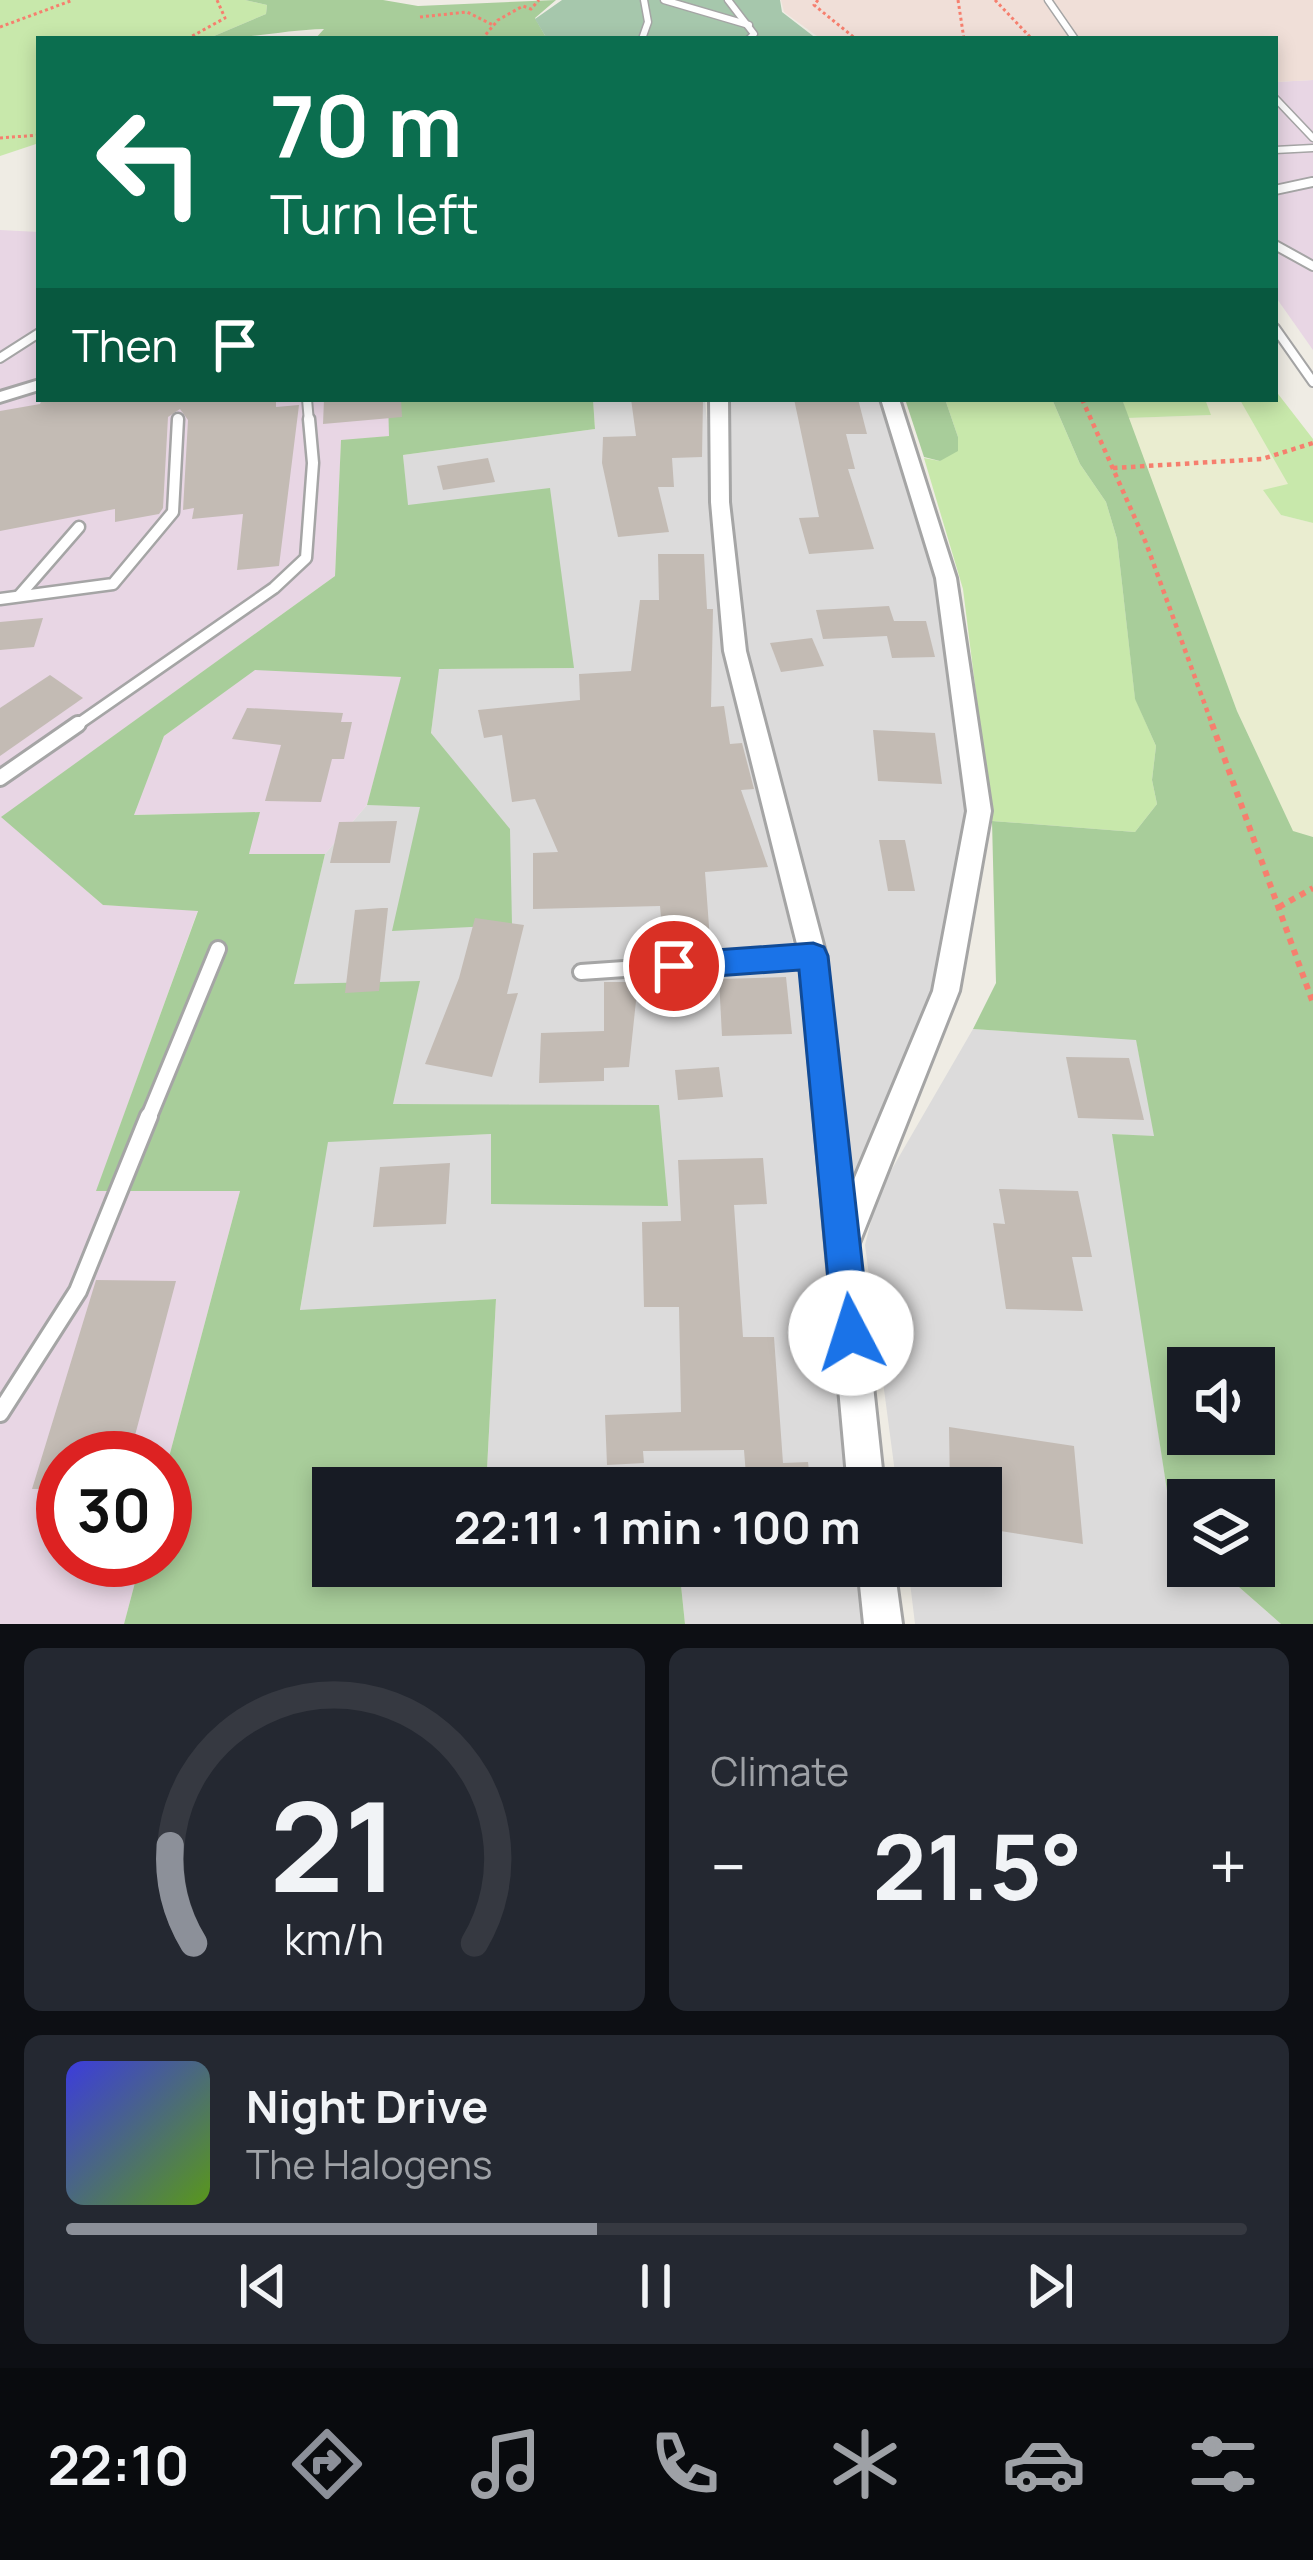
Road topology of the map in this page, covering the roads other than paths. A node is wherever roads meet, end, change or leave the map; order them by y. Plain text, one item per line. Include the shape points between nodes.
1 (644, 0) edge
2 (664, 0) edge
3 (728, 0) edge
4 (1048, 0) edge
5 (748, 25) junction
6 (642, 36) edge
7 (752, 36) edge
8 (1073, 36) edge
9 (1278, 101) edge
10 (1278, 137) edge
11 (1313, 138) edge
12 (1313, 148) edge
13 (1288, 149) junction
14 (1278, 150) edge
15 (1313, 182) edge
16 (1278, 189) edge
17 (1278, 247) edge
18 (1313, 266) edge
19 (1278, 332) edge
20 (36, 334) edge
21 (0, 358) edge
22 (1313, 382) edge
23 (36, 386) edge
24 (0, 397) edge
25 (308, 402) edge
26 (719, 402) edge
27 (891, 402) edge
28 (178, 418) dead end
29 (79, 526) dead end
30 (18, 597) junction
31 (0, 599) edge
32 (0, 778) edge
33 (218, 949) dead end
34 (813, 956) junction
35 (581, 972) dead end
36 (844, 1243) junction
37 (0, 1413) edge
38 (864, 1467) edge
39 (879, 1587) edge
40 (883, 1624) edge

1 - 6 lane
2 - 5 lane
3 - 5 lane
4 - 8 lane
5 - 7 lane
9 - 11 lane
10 - 13 lane
12 - 13 lane
13 - 14 lane
15 - 16 lane
17 - 18 lane
19 - 22 lane
20 - 21 lane
23 - 24 street
25 - 32 lane via 306,558
26 - 34 street via 735,651
27 - 36 street via 946,578 979,811 946,991
28 - 30 lane via 172,512 112,584
29 - 30 lane
30 - 31 lane
33 - 37 lane via 78,1291
34 - 35 lane
34 - 36 street
36 - 38 street
39 - 40 street

